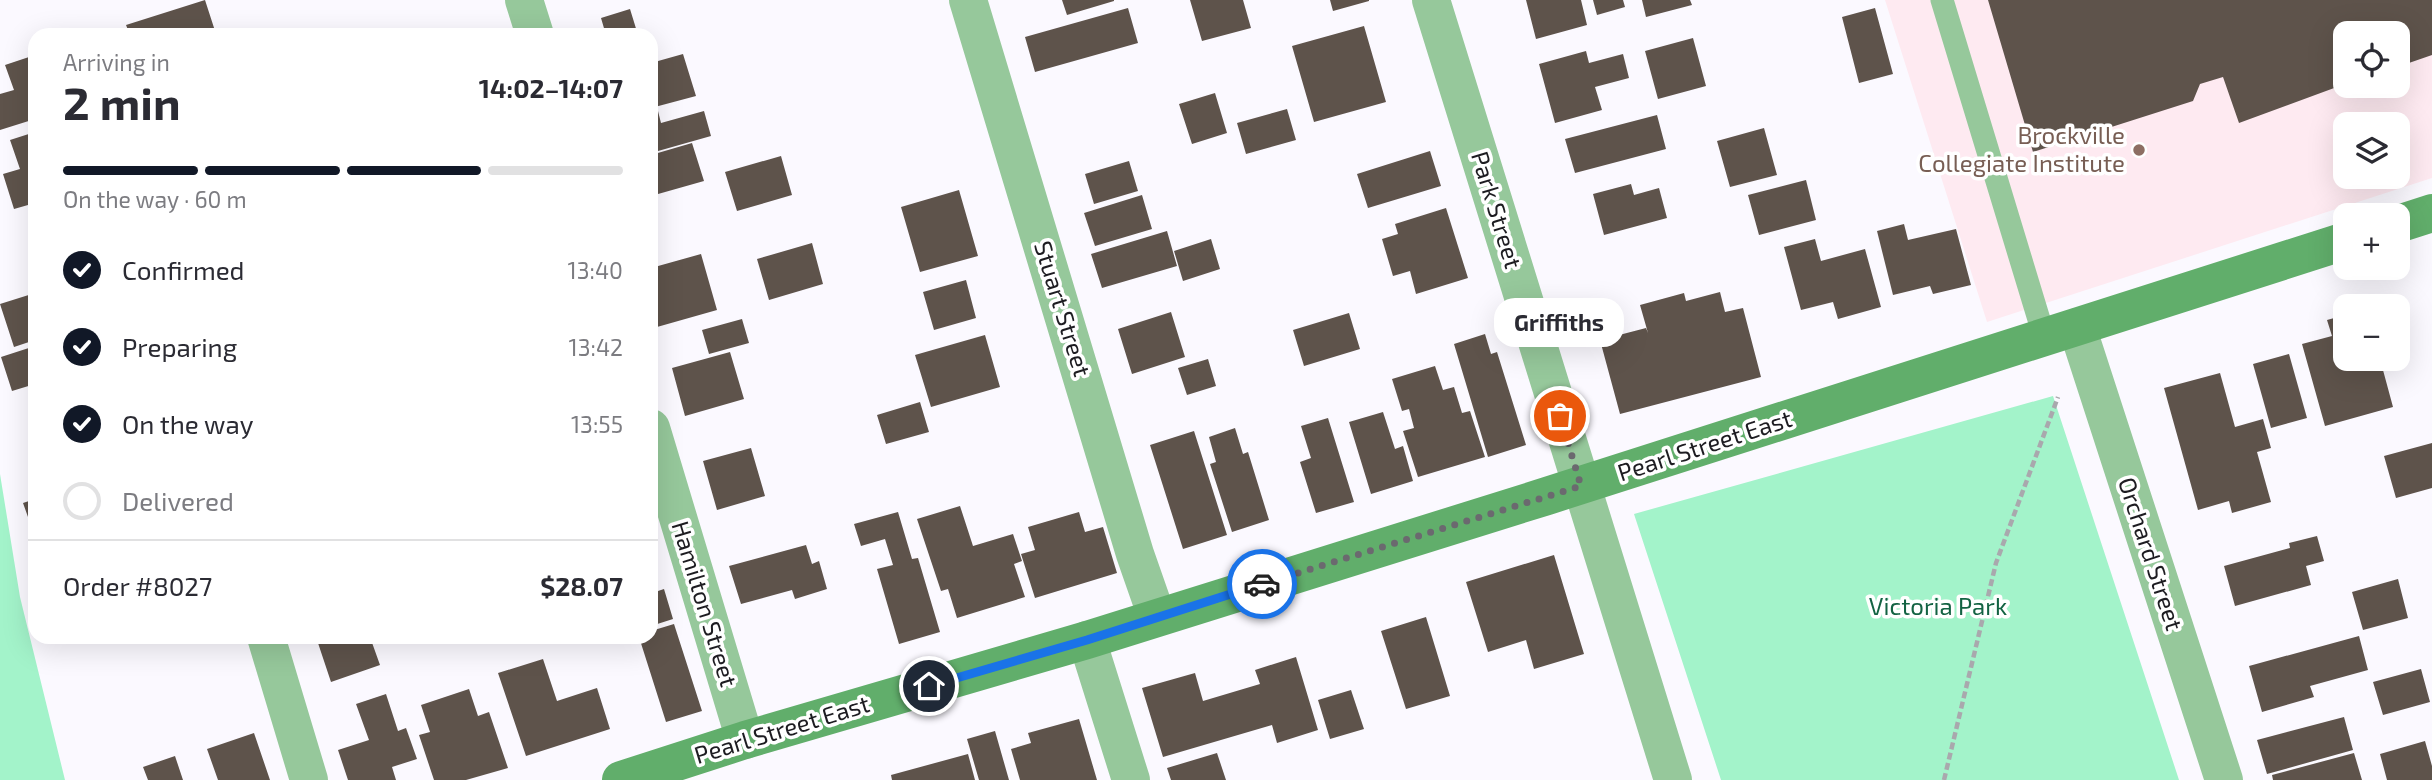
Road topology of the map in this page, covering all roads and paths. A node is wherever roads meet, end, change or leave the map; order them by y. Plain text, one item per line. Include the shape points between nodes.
1 (524, 0) edge
2 (968, 0) edge
3 (1431, 0) edge
4 (1942, 0) edge
5 (533, 28) edge
6 (2432, 212) edge
7 (2410, 220) edge
8 (2333, 245) edge
9 (2061, 332) junction
10 (2062, 386) dead end
11 (658, 451) edge
12 (1581, 486) junction
13 (1157, 617) junction
14 (1087, 640) junction
15 (268, 644) edge
16 (745, 740) junction
17 (309, 780) edge
18 (621, 780) edge
19 (1131, 780) edge
20 (1673, 780) edge
21 (1944, 780) edge
22 (2224, 780) edge

1 - 5 street
2 - 13 street, Stuart Street
3 - 12 street, Park Street
4 - 9 lane
6 - 7 street
8 - 9 street, Pearl Street East
9 - 12 street, Pearl Street East
9 - 22 street, Orchard Street
10 - 21 path via 1996,563
11 - 16 street, Hamilton Street
12 - 13 street, Pearl Street East
12 - 20 street, Park Street
13 - 14 street, Pearl Street East
14 - 16 street, Pearl Street East
14 - 19 street
15 - 17 street
16 - 18 street, Pearl Street East

